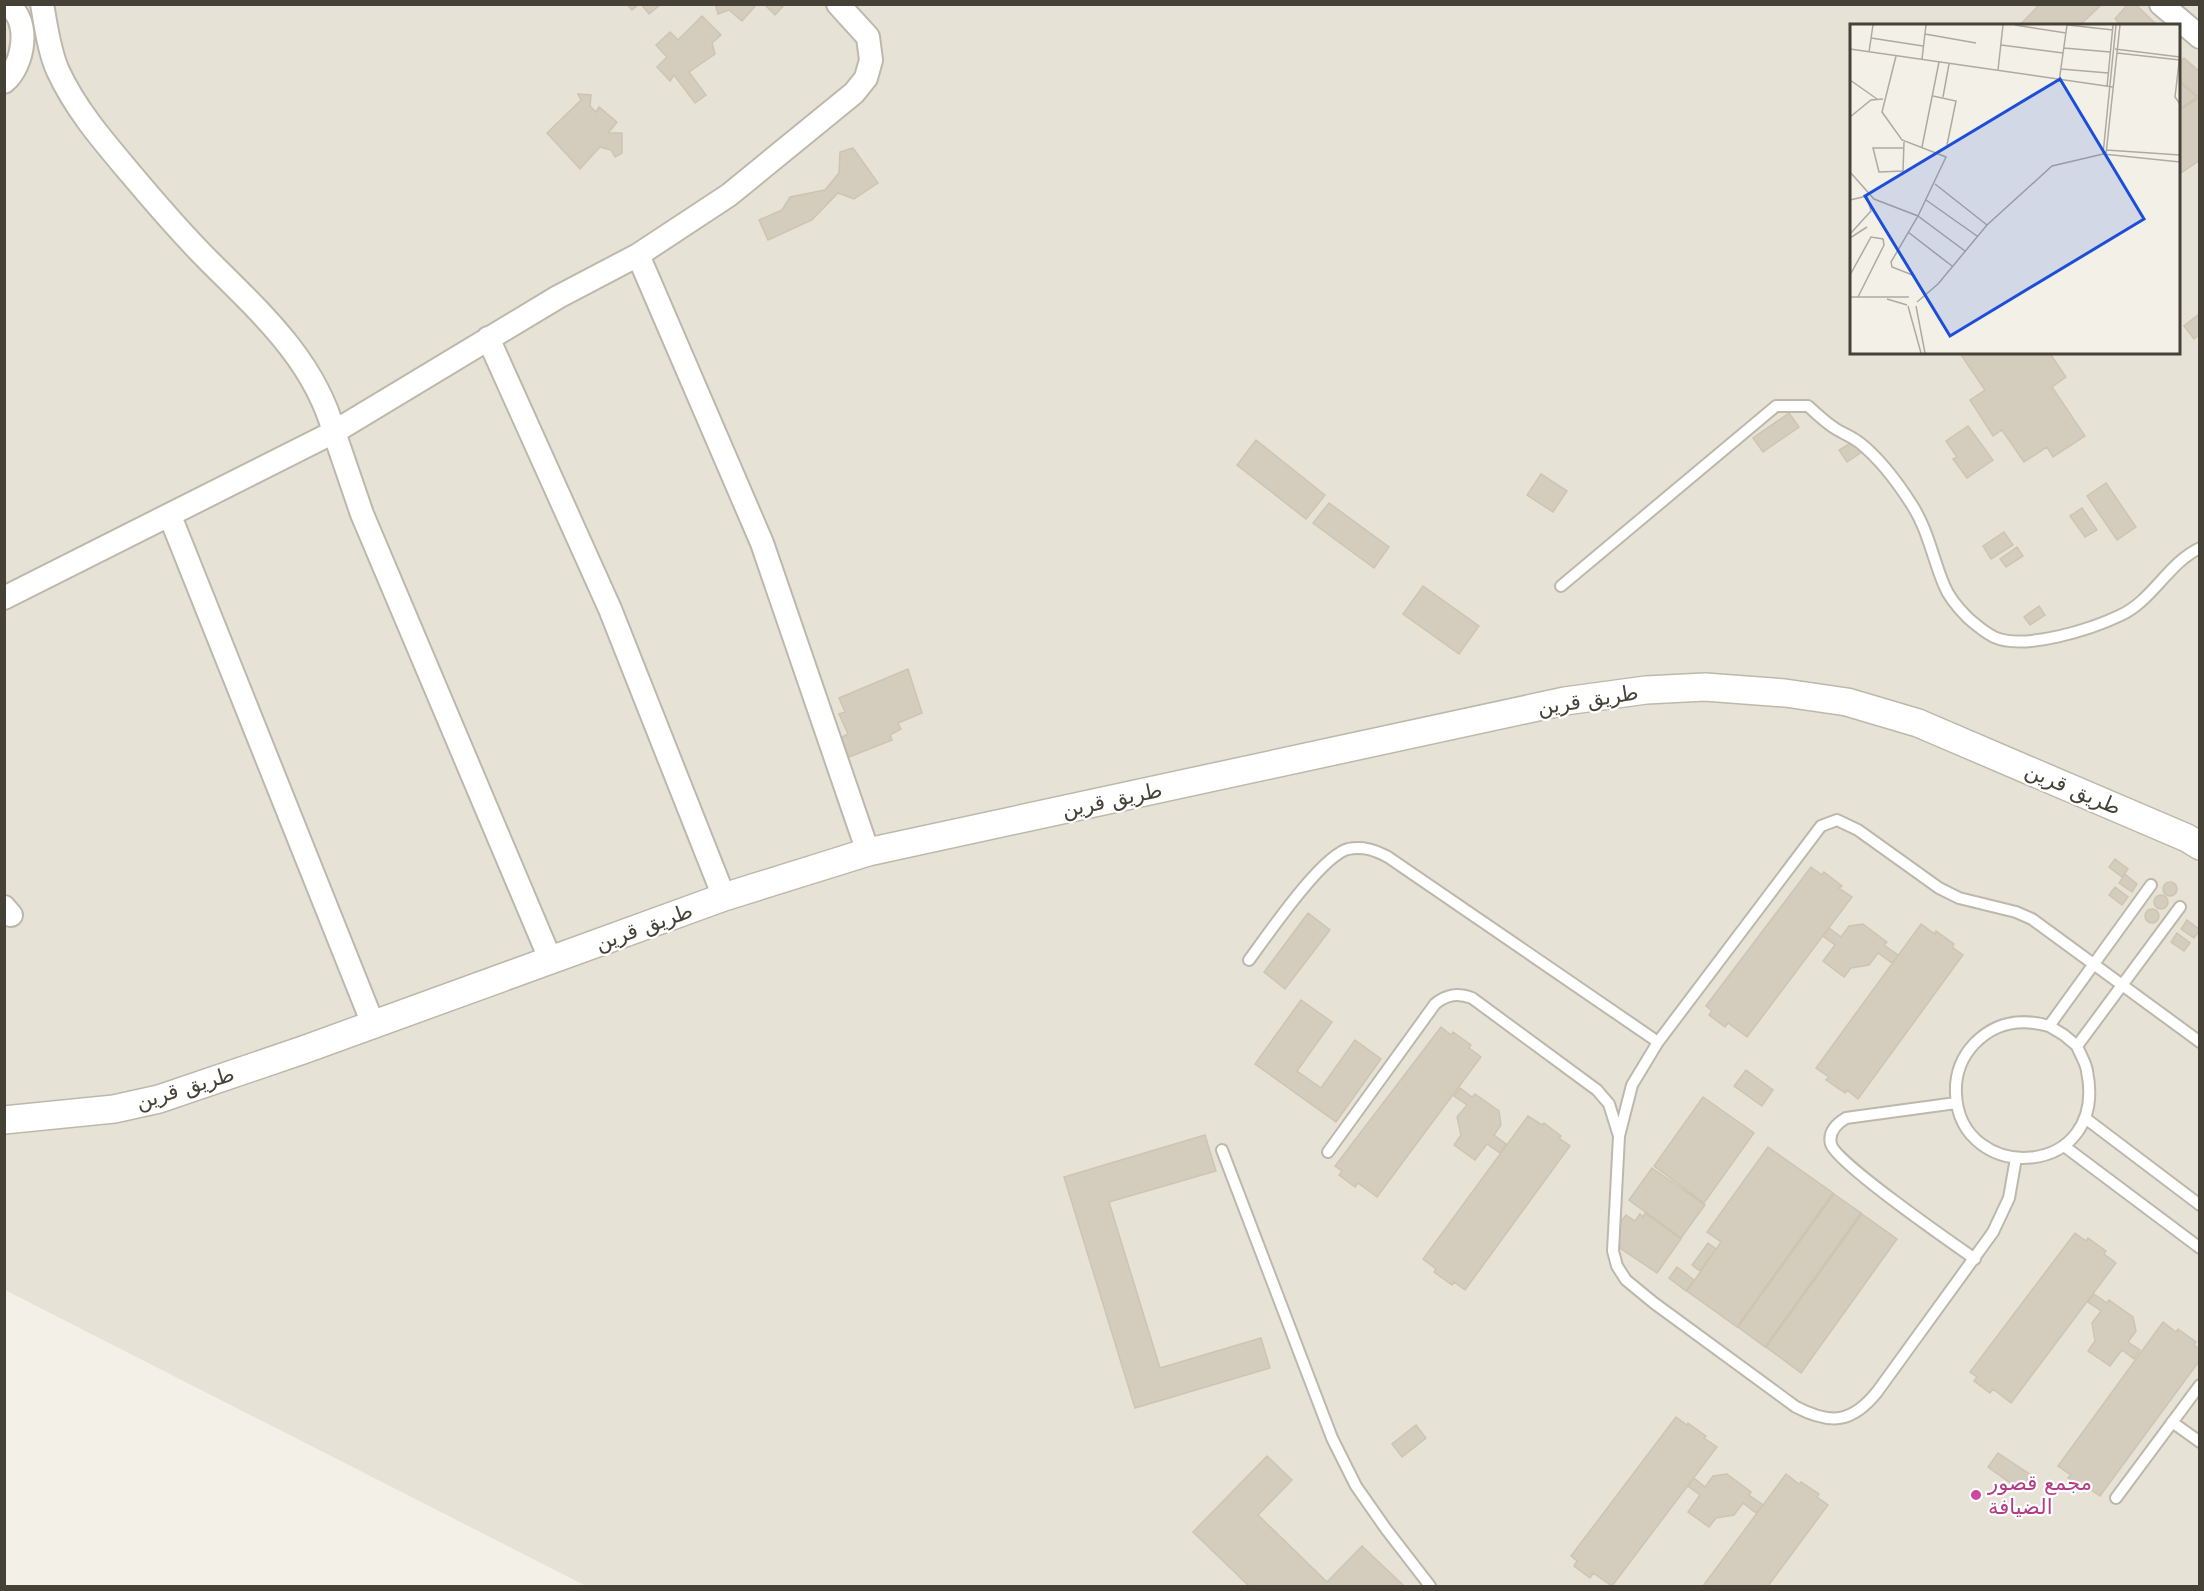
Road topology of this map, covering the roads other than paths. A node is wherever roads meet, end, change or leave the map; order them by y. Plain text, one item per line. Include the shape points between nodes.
1 (6, 4) edge
2 (42, 4) edge
3 (838, 4) edge
4 (2161, 4) edge
5 (2185, 12) edge
6 (2199, 37) edge
7 (4, 82) edge
8 (638, 255) junction
9 (488, 338) junction
10 (334, 432) junction
11 (170, 516) junction
12 (2199, 548) edge
13 (1561, 586) dead end
14 (4, 598) edge
15 (2195, 835) edge
16 (868, 852) junction
17 (2151, 885) dead end
18 (723, 897) junction
19 (2180, 907) dead end
20 (1249, 960) dead end
21 (551, 961) junction
22 (2094, 964) junction
23 (2122, 985) junction
24 (373, 1024) junction
25 (2049, 1026) junction
26 (1658, 1042) junction
27 (2199, 1042) edge
28 (2077, 1046) junction
29 (1956, 1103) junction
30 (4, 1109) edge
31 (33, 1118) junction
32 (2085, 1118) junction
33 (4, 1120) edge
34 (1619, 1136) junction
35 (2064, 1146) junction
36 (1222, 1150) dead end
37 (1328, 1152) dead end
38 (2016, 1158) junction
39 (2199, 1205) edge
40 (2199, 1248) edge
41 (1975, 1259) junction
42 (2199, 1385) edge
43 (2172, 1422) junction
44 (2199, 1442) edge
45 (2116, 1498) dead end
46 (1430, 1587) edge

1 - 7 street via 18,18 22,51 17,66
2 - 10 street via 58,70 90,125 183,235 282,336 313,380
3 - 8 street via 868,37 871,60 866,78 854,93 729,195
4 - 5 street
5 - 6 street
8 - 9 street
8 - 16 street via 762,543
9 - 10 street
9 - 18 street via 610,609
10 - 11 street
10 - 21 street via 362,514
11 - 14 street
11 - 24 street
12 - 13 lane via 2123,614 2061,636 2016,642 1995,638 1959,609 1945,587 1913,507 1893,478 1859,442 1808,406 1776,406
15 - 16 street, طريق قرين via 1918,723 1847,702 1705,687 1565,701
16 - 18 street, طريق قرين
17 - 22 lane
18 - 21 street, طريق قرين
19 - 23 lane
20 - 26 lane via 1335,855 1348,849 1371,848
21 - 24 street, طريق قرين
22 - 23 lane
22 - 25 lane
22 - 26 lane via 2032,919 1938,888 1858,830 1837,820 1821,826 1800,851
23 - 27 lane
23 - 28 lane
24 - 31 street, طريق قرين via 159,1099 114,1109
25 - 28 lane
25 - 29 lane via 2017,1022 1983,1034 1959,1066
26 - 34 lane via 1632,1084
28 - 32 lane via 2087,1069 2090,1095
29 - 38 lane via 1971,1134 1985,1146
29 - 41 lane via 1846,1118 1831,1132 1831,1144 1836,1155 1859,1174
30 - 31 street, طريق قرين
31 - 33 street, طريق قرين
32 - 35 lane via 2077,1134
32 - 39 lane
34 - 37 lane via 1609,1104 1590,1084 1472,998 1452,995 1435,1004
34 - 41 lane via 1613,1251 1626,1280 1812,1416 1840,1419 1867,1404
35 - 38 lane via 2050,1154
35 - 40 lane
36 - 46 lane via 1332,1438 1356,1486
38 - 41 lane via 2002,1216
42 - 43 lane
43 - 44 lane
43 - 45 lane

